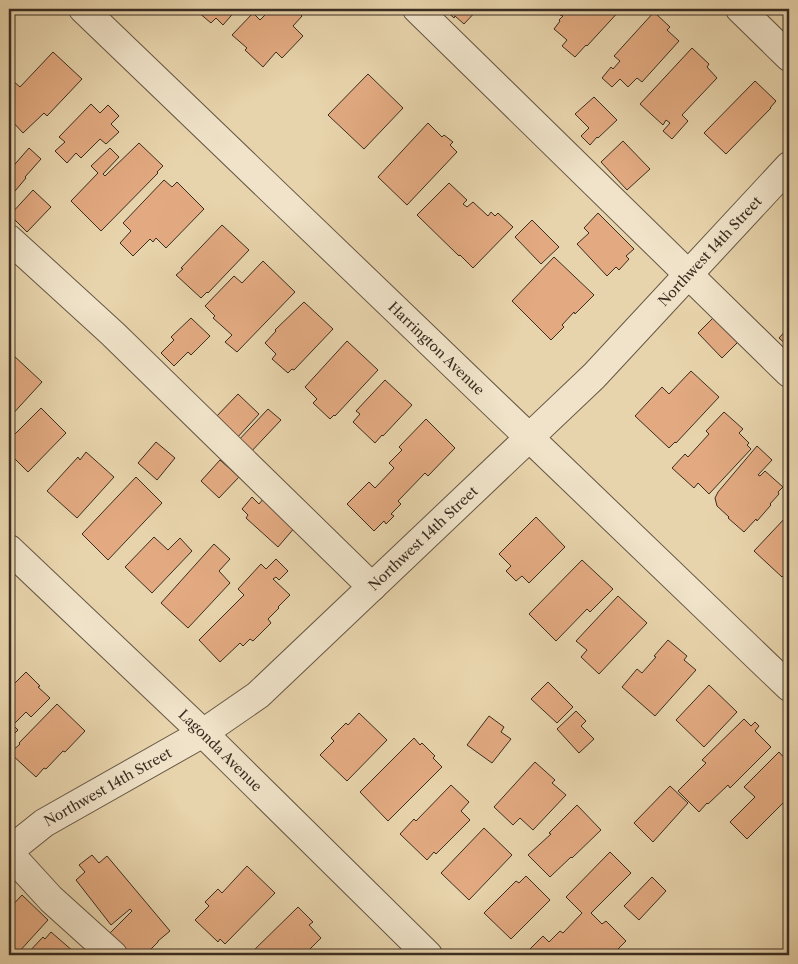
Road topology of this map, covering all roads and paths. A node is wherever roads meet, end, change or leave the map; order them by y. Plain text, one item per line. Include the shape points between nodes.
1 (83, 9) edge
2 (417, 9) edge
3 (740, 9) edge
4 (789, 57) edge
5 (789, 166) edge
6 (9, 239) edge
7 (688, 275) junction
8 (789, 373) edge
9 (530, 437) junction
10 (9, 549) edge
11 (372, 587) junction
12 (789, 687) edge
13 (203, 733) junction
14 (9, 852) edge
15 (112, 955) edge
16 (428, 955) edge

1 - 9 street, Harrington Avenue
2 - 7 street
3 - 4 street
5 - 7 street, Northwest 14th Street
6 - 11 street via 113,334
7 - 8 street
7 - 9 street, Northwest 14th Street via 594,376
9 - 11 street, Northwest 14th Street
9 - 12 street, Harrington Avenue
10 - 13 street, Lagonda Avenue
11 - 13 street, Northwest 14th Street via 258,695
13 - 14 street, Northwest 14th Street via 44,824
13 - 16 street, Lagonda Avenue
14 - 15 street via 50,899

